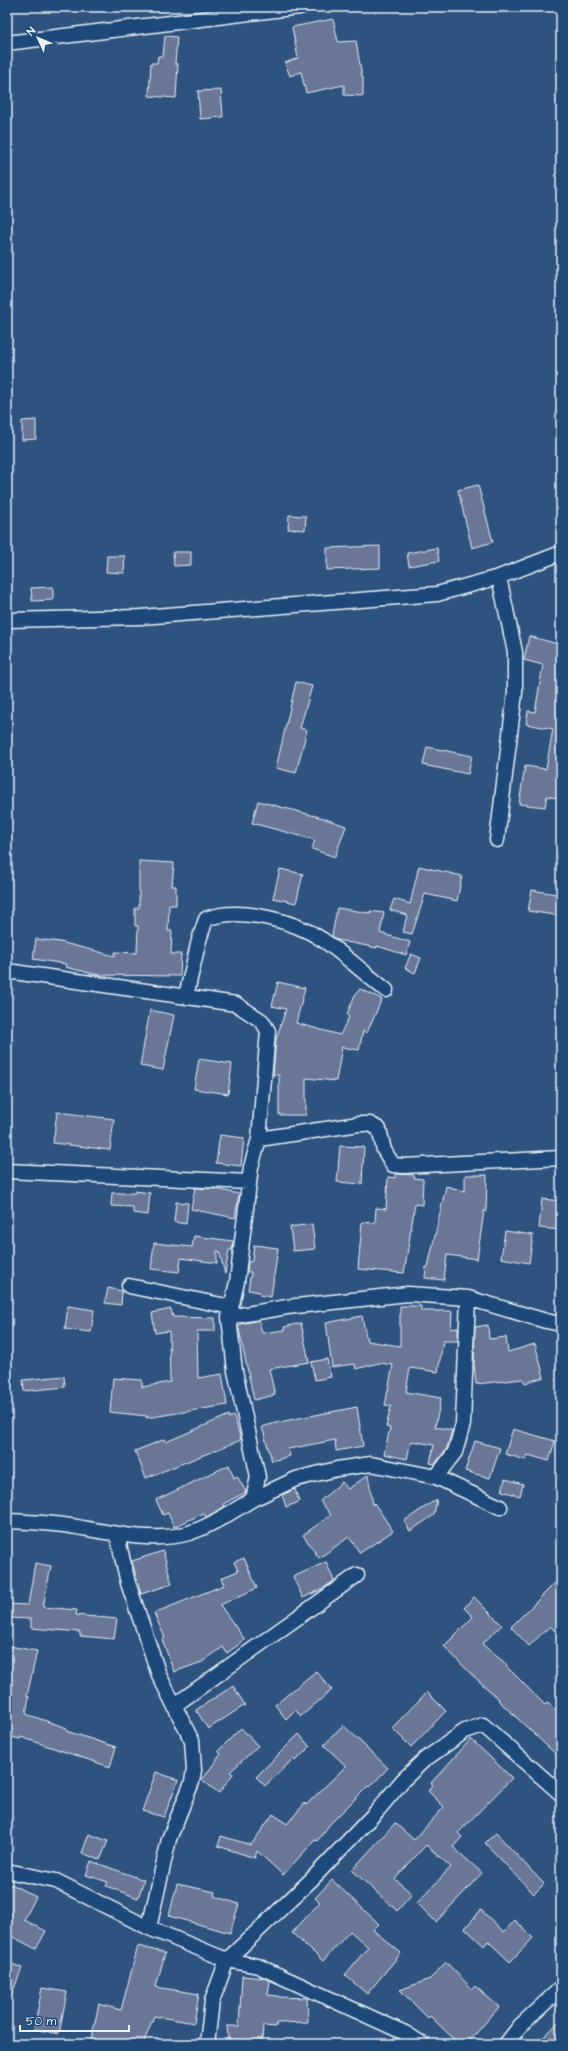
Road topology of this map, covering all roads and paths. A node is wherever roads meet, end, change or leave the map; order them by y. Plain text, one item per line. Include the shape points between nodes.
1 (300, 7) edge
2 (7, 43) edge
3 (561, 553) edge
4 (499, 577) junction
5 (7, 620) edge
6 (497, 840) dead end
7 (7, 971) edge
8 (386, 990) dead end
9 (186, 996) junction
10 (259, 1139) junction
11 (561, 1158) edge
12 (7, 1171) edge
13 (250, 1182) junction
14 (129, 1286) dead end
15 (468, 1298) junction
16 (230, 1312) junction
17 (561, 1324) edge
18 (436, 1477) junction
19 (254, 1499) junction
20 (500, 1506) dead end
21 (7, 1521) edge
22 (117, 1535) junction
23 (357, 1575) dead end
24 (175, 1705) junction
25 (561, 1794) edge
26 (7, 1871) edge
27 (149, 1928) junction
28 (227, 1960) junction
29 (561, 1988) edge
30 (206, 2044) edge
31 (422, 2044) edge
32 (506, 2044) edge

1 - 2 street
3 - 4 street
4 - 5 street via 437,594 141,617
4 - 6 street via 515,658 515,693
7 - 9 street
8 - 9 street via 322,940 276,919 237,914 216,915 206,919
9 - 10 street via 236,1004 262,1021 268,1031
10 - 11 street via 370,1124 379,1129 384,1150 393,1165
10 - 13 street via 251,1167
12 - 13 street
13 - 16 street via 237,1282
14 - 16 street
15 - 16 street via 408,1294
15 - 17 street
15 - 18 street via 463,1424 455,1452
16 - 19 street via 234,1371 258,1477
18 - 19 street via 371,1464 296,1479
18 - 20 street
19 - 22 street via 226,1516 188,1533 154,1537
21 - 22 street via 75,1527
22 - 24 street via 128,1583 159,1675
23 - 24 street
24 - 27 street via 192,1741 194,1770 192,1782 169,1839
25 - 28 street via 483,1725 465,1731 424,1760 403,1780 311,1880
26 - 27 street via 56,1881
27 - 28 street
28 - 30 street via 212,2001
28 - 31 street via 258,1966 405,2033
29 - 32 street via 520,2026

